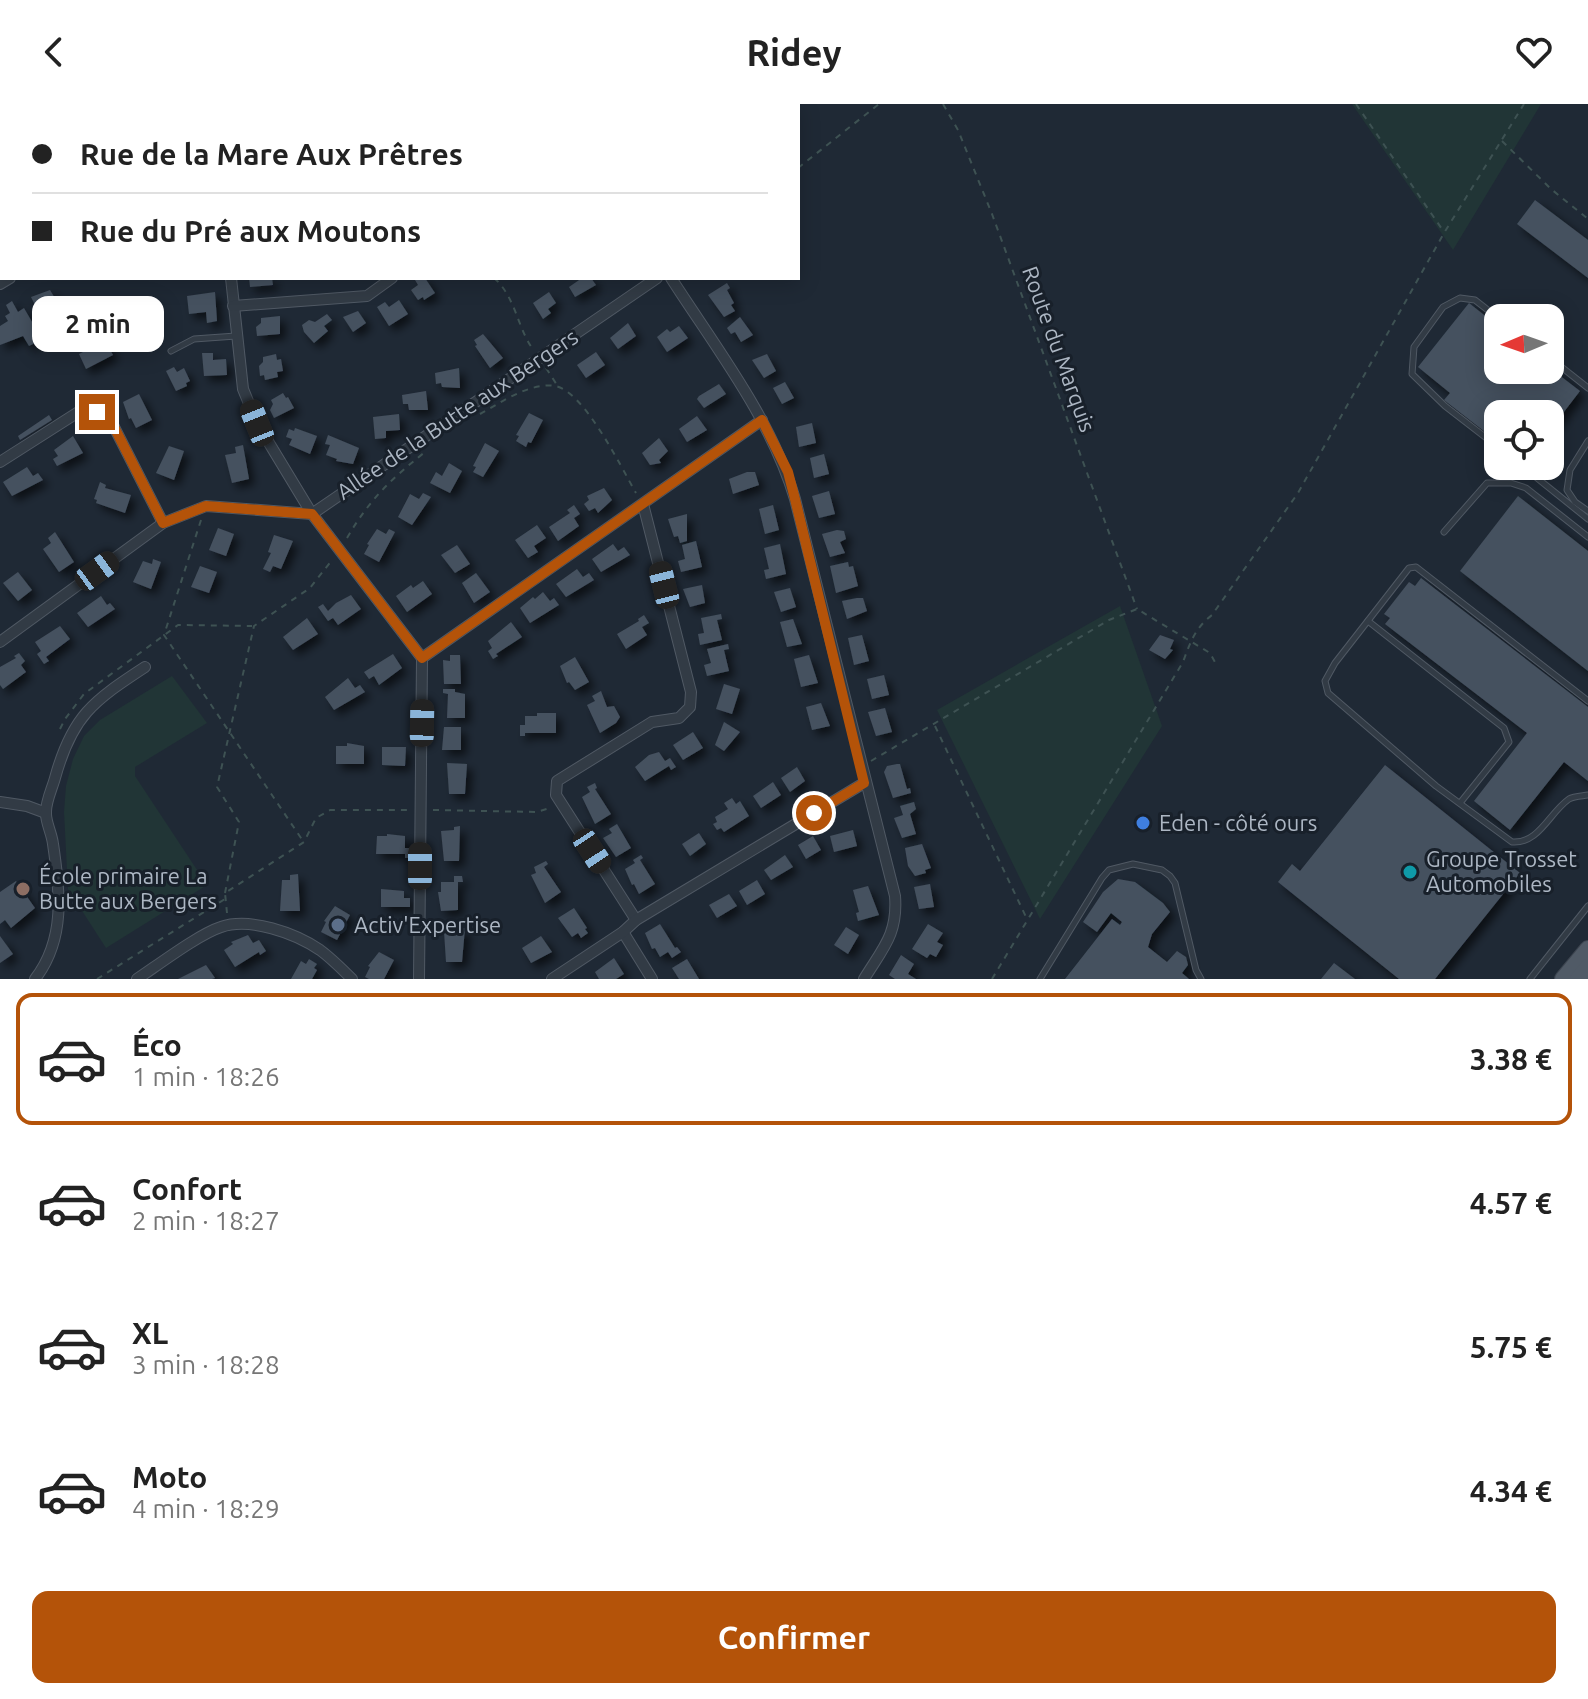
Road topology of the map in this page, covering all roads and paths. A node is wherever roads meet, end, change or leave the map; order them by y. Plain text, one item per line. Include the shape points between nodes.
1 (879, 104) edge
2 (943, 104) edge
3 (1356, 104) edge
4 (1524, 104) edge
5 (1501, 140) junction
6 (800, 166) edge
7 (1588, 219) edge
8 (1444, 233) junction
9 (231, 280) edge
10 (389, 280) edge
11 (496, 280) edge
12 (654, 280) edge
13 (672, 280) edge
14 (233, 306) junction
15 (1484, 307) edge
16 (237, 336) junction
17 (171, 351) dead end
18 (536, 352) dead end
19 (542, 362) dead end
20 (1564, 369) edge
21 (557, 386) junction
22 (1588, 388) edge
23 (477, 415) dead end
24 (762, 420) junction
25 (1484, 436) edge
26 (1588, 441) edge
27 (433, 446) dead end
28 (0, 462) edge
29 (1539, 480) edge
30 (643, 504) junction
31 (206, 506) junction
32 (1588, 511) edge
33 (312, 514) junction
34 (1588, 519) edge
35 (163, 523) junction
36 (1444, 532) dead end
37 (1588, 537) edge
38 (339, 551) junction
39 (1137, 609) junction
40 (1368, 621) junction
41 (1190, 640) junction
42 (0, 642) edge
43 (422, 658) junction
44 (1217, 666) dead end
45 (145, 667) dead end
46 (1588, 701) edge
47 (934, 725) junction
48 (229, 730) junction
49 (861, 767) junction
50 (864, 783) junction
51 (1588, 795) edge
52 (0, 802) edge
53 (1460, 803) junction
54 (563, 805) junction
55 (421, 810) junction
56 (46, 813) junction
57 (304, 842) junction
58 (225, 893) junction
59 (226, 899) junction
60 (1588, 906) edge
61 (636, 920) junction
62 (1028, 921) junction
63 (228, 925) junction
64 (623, 932) junction
65 (1588, 949) edge
66 (1588, 967) edge
67 (35, 979) edge
68 (97, 979) edge
69 (137, 979) edge
70 (352, 979) edge
71 (419, 979) edge
72 (552, 979) edge
73 (652, 979) edge
74 (864, 979) edge
75 (992, 979) edge
76 (1040, 979) edge
77 (1201, 979) edge
78 (1530, 979) edge
79 (1563, 979) edge
80 (1578, 979) edge

1 - 6 path
2 - 39 path, Route du Marquis via 992,214
3 - 8 path
4 - 5 path
5 - 7 path
5 - 8 path
8 - 41 path via 1298,493
9 - 14 street
10 - 14 street via 367,296
11 - 18 path
12 - 33 street, Allée de la Butte aux Bergers
13 - 24 street
14 - 16 street
15 - 25 lane via 1460,298 1443,307 1414,347 1412,374
16 - 17 lane via 194,339
16 - 33 street via 243,389 257,423
19 - 21 path
20 - 22 lane
21 - 23 path via 533,389
21 - 30 path via 586,412
24 - 30 street
24 - 49 street via 788,472
26 - 32 lane via 1570,470 1567,490
27 - 38 path via 363,509
28 - 35 street via 80,411 97,412 110,419
29 - 34 lane
30 - 43 street
30 - 54 street via 691,692 690,707 679,718 652,722 557,781 556,795
31 - 33 street
31 - 35 street
31 - 48 path via 164,635
33 - 38 street
35 - 42 street
36 - 37 lane via 1487,483 1511,483 1526,488
38 - 43 street
38 - 48 path via 310,588 254,626
39 - 41 path
39 - 47 path via 1109,620
40 - 46 lane via 1409,568 1416,567
40 - 53 lane via 1335,663 1325,681 1328,693
40 - 53 lane via 1504,728 1509,742
41 - 44 path via 1210,653
41 - 62 path via 1183,662
43 - 55 street
45 - 56 street via 97,699 73,728
47 - 49 path
47 - 62 path
48 - 57 path
48 - 58 path via 217,787 239,822
49 - 50 street
50 - 61 street
50 - 74 street via 897,919
51 - 53 lane via 1571,797 1522,843 1512,842
52 - 56 street
54 - 55 path via 537,812
54 - 61 street
55 - 57 path via 330,810 316,818
55 - 71 street
56 - 67 street via 59,917 50,957
57 - 58 path
58 - 59 path
59 - 63 path
59 - 68 path
60 - 78 lane
61 - 64 street
62 - 75 path
63 - 69 street
63 - 70 street via 262,926 298,939 320,950
64 - 72 street
64 - 73 street
65 - 79 main road
66 - 80 main road
76 - 77 lane via 1102,878 1109,870 1133,864 1162,870 1175,883

